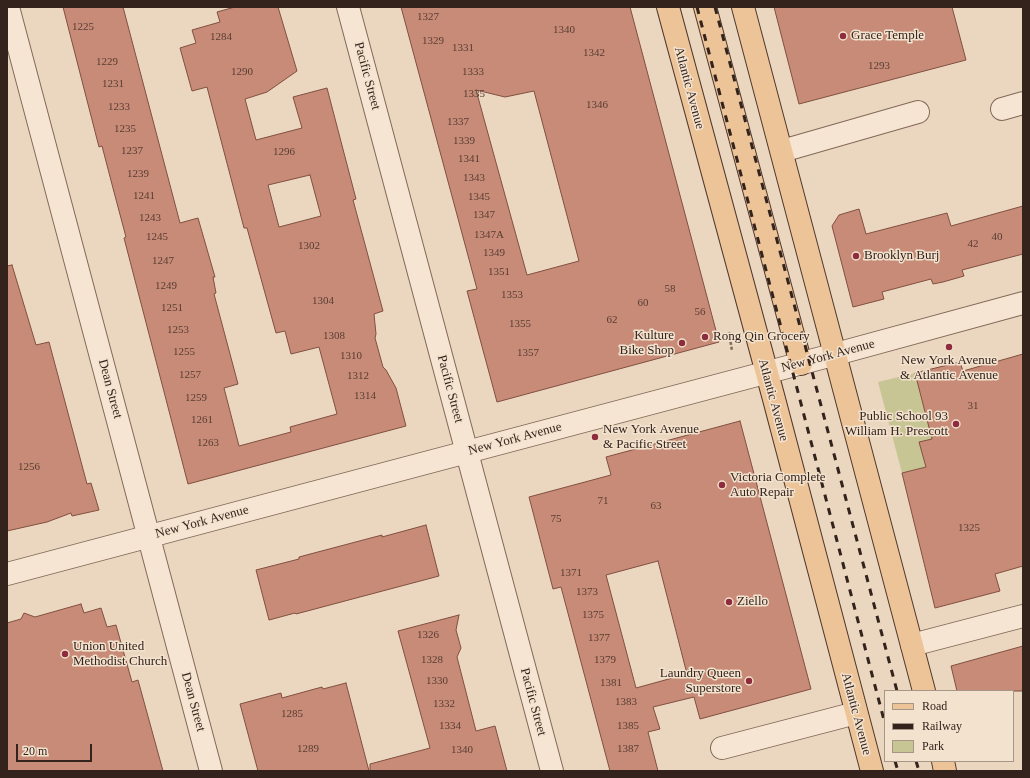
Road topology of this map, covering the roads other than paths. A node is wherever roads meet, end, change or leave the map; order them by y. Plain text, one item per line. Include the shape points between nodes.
1 (8, 7) edge
2 (348, 7) edge
3 (668, 7) edge
4 (705, 7) edge
5 (743, 7) edge
6 (1023, 103) edge
7 (1002, 109) dead end
8 (918, 112) dead end
9 (782, 151) junction
10 (1023, 304) edge
11 (836, 354) junction
12 (801, 364) junction
13 (766, 372) junction
14 (467, 452) junction
15 (149, 536) junction
16 (7, 574) edge
17 (1023, 616) edge
18 (912, 645) junction
19 (924, 690) edge
20 (856, 712) junction
21 (722, 748) dead end
22 (211, 771) edge
23 (552, 771) edge
24 (872, 771) edge

1 - 15 street, Dean Street
2 - 14 street, Pacific Street
3 - 13 main road, Atlantic Avenue
4 - 12 main road
5 - 9 main road
6 - 7 street
8 - 9 street
9 - 11 main road
10 - 11 street, New York Avenue
11 - 12 street, New York Avenue
11 - 18 main road
12 - 13 street, New York Avenue
13 - 14 street, New York Avenue
13 - 20 main road, Atlantic Avenue
14 - 15 street, New York Avenue
14 - 23 street, Pacific Street
15 - 16 street, New York Avenue
15 - 22 street, Dean Street
17 - 18 street
18 - 19 main road
20 - 21 street
20 - 24 main road, Atlantic Avenue

